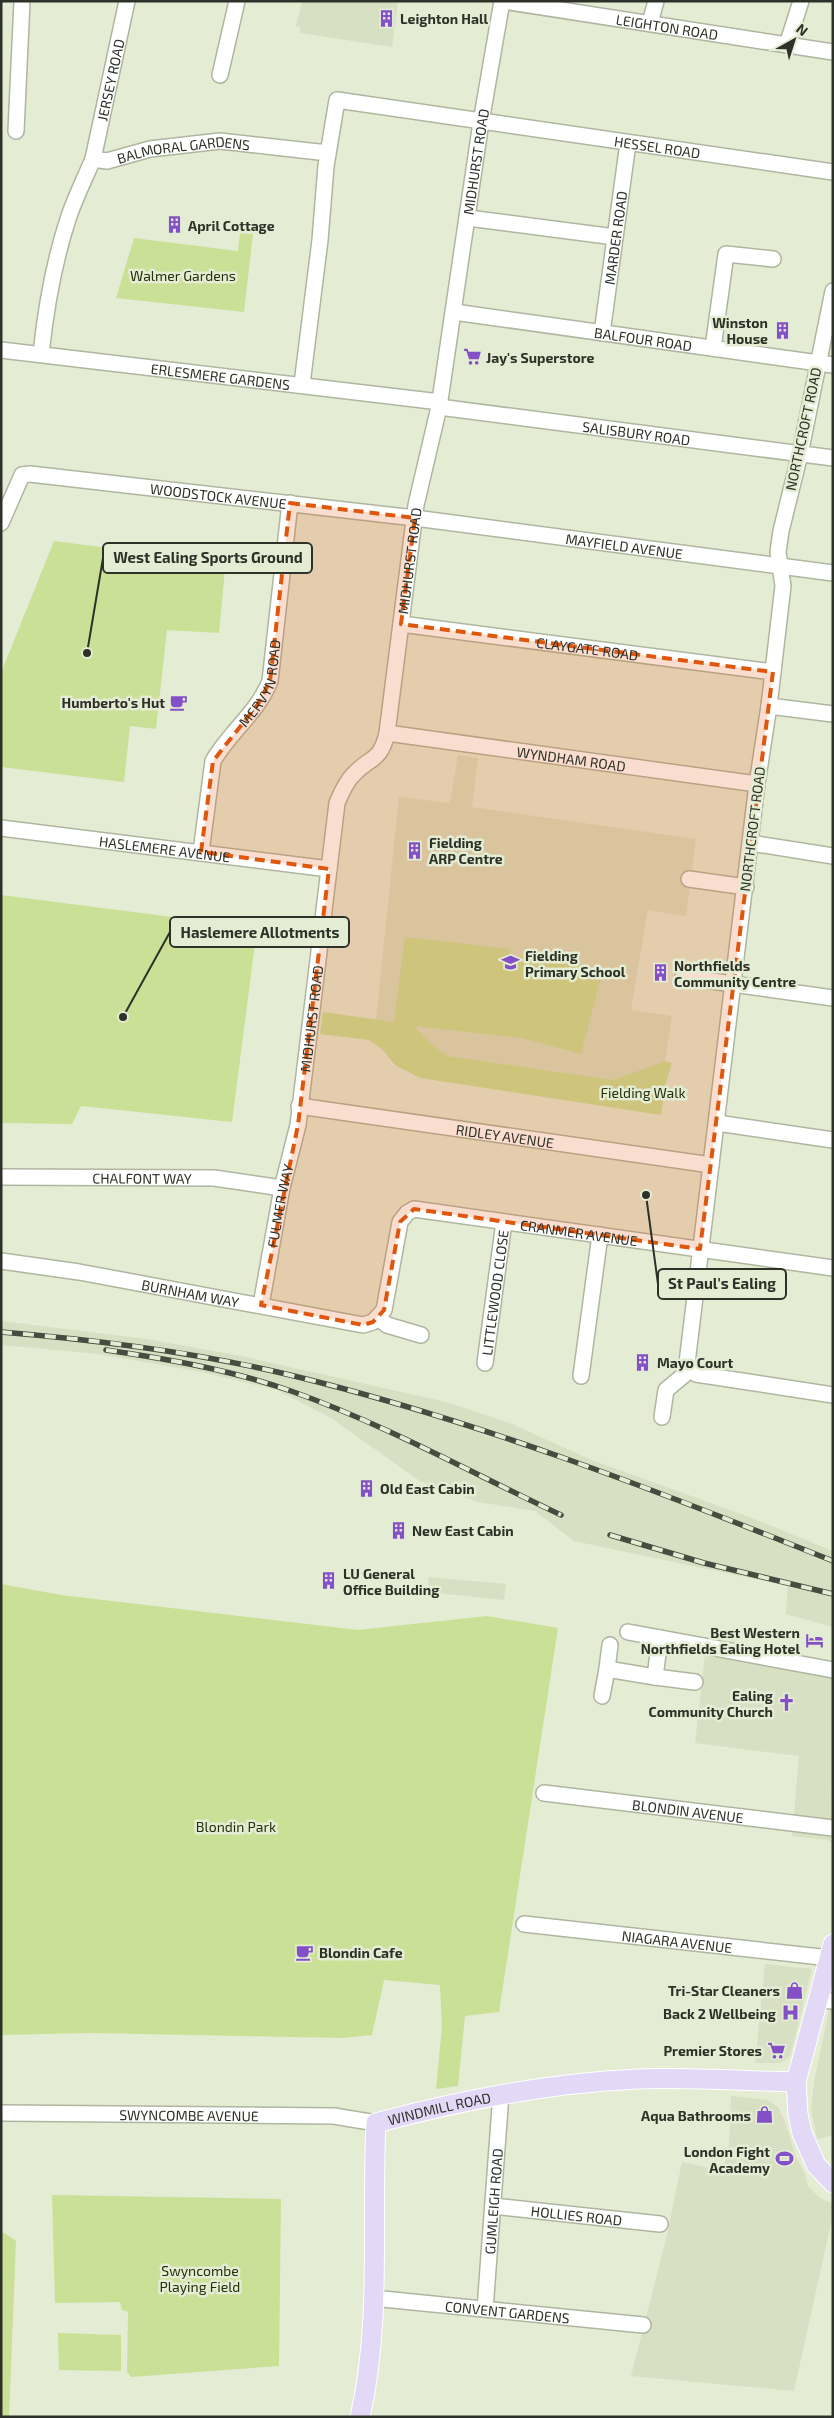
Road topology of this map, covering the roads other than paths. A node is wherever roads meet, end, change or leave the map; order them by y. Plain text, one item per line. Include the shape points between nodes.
1 (22, 1) edge
2 (127, 1) edge
3 (237, 1) edge
4 (502, 1) edge
5 (656, 1) edge
6 (801, 1) edge
7 (650, 23) junction
8 (787, 45) junction
9 (833, 52) edge
10 (220, 75) dead end
11 (481, 122) junction
12 (16, 131) dead end
13 (628, 143) junction
14 (328, 153) junction
15 (93, 159) junction
16 (833, 172) edge
17 (468, 218) junction
18 (615, 236) junction
19 (773, 259) dead end
20 (833, 291) edge
21 (454, 312) junction
22 (602, 333) junction
23 (713, 348) junction
24 (1, 350) edge
25 (41, 354) junction
26 (817, 363) junction
27 (833, 366) edge
28 (302, 384) junction
29 (440, 404) junction
30 (800, 454) junction
31 (833, 458) edge
32 (290, 503) junction
33 (415, 518) junction
34 (1, 523) edge
35 (781, 566) junction
36 (833, 573) edge
37 (401, 624) junction
38 (772, 672) junction
39 (769, 706) junction
40 (833, 714) edge
41 (387, 733) junction
42 (757, 784) junction
43 (1, 828) edge
44 (751, 843) junction
45 (201, 852) junction
46 (833, 856) edge
47 (329, 869) junction
48 (689, 879) dead end
49 (746, 887) junction
50 (683, 976) dead end
51 (733, 984) junction
52 (833, 998) edge
53 (299, 1106) junction
54 (717, 1123) junction
55 (833, 1140) edge
56 (711, 1165) junction
57 (1, 1176) edge
58 (282, 1188) junction
59 (504, 1222) junction
60 (600, 1235) junction
61 (700, 1249) junction
62 (1, 1261) edge
63 (833, 1268) edge
64 (261, 1305) junction
65 (378, 1318) junction
66 (421, 1335) dead end
67 (485, 1363) dead end
68 (690, 1370) junction
69 (582, 1376) dead end
70 (833, 1395) edge
71 (662, 1418) dead end
72 (628, 1632) dead end
73 (660, 1638) junction
74 (610, 1645) dead end
75 (607, 1668) junction
76 (833, 1670) edge
77 (655, 1677) junction
78 (695, 1682) dead end
79 (602, 1696) dead end
80 (544, 1793) dead end
81 (833, 1828) edge
82 (524, 1924) dead end
83 (831, 1951) edge
84 (826, 2000) edge
85 (796, 2082) junction
86 (501, 2094) junction
87 (1, 2113) edge
88 (376, 2123) junction
89 (833, 2183) edge
90 (493, 2206) junction
91 (660, 2224) dead end
92 (373, 2298) junction
93 (485, 2308) junction
94 (643, 2325) dead end
95 (362, 2416) edge

1 - 12 street
2 - 15 street, JERSEY ROAD
3 - 10 street
4 - 7 street, LEIGHTON ROAD
4 - 11 street, MIDHURST ROAD
5 - 7 street
6 - 8 street
7 - 8 street, LEIGHTON ROAD
8 - 9 street, LEIGHTON ROAD
11 - 13 street, HESSEL ROAD
11 - 14 street, HESSEL ROAD via 337,100
11 - 17 street, MIDHURST ROAD
13 - 16 street, HESSEL ROAD
13 - 18 street, MARDER ROAD
14 - 15 street, BALMORAL GARDENS via 220,141 150,148 107,161
14 - 28 street
15 - 25 street via 69,217 54,267
17 - 18 street
17 - 21 street, MIDHURST ROAD
18 - 22 street, MARDER ROAD
19 - 23 street via 726,254
20 - 26 street, NORTHCROFT ROAD
21 - 22 street, BALFOUR ROAD
21 - 29 street, MIDHURST ROAD
22 - 23 street, BALFOUR ROAD
23 - 26 street, BALFOUR ROAD
24 - 25 street, ERLESMERE GARDENS
25 - 28 street, ERLESMERE GARDENS
26 - 27 street, BALFOUR ROAD
26 - 30 street, NORTHCROFT ROAD
28 - 29 street, ERLESMERE GARDENS
29 - 30 street, SALISBURY ROAD
29 - 33 street, MIDHURST ROAD
30 - 31 street, SALISBURY ROAD
30 - 35 street, NORTHCROFT ROAD via 781,531 778,552
32 - 33 street, WOODSTOCK AVENUE
32 - 34 street, WOODSTOCK AVENUE via 22,475
32 - 45 street, MERVYN ROAD via 270,681 258,704 213,762
33 - 35 street, MAYFIELD AVENUE
33 - 37 street, MIDHURST ROAD
35 - 36 street, MAYFIELD AVENUE
35 - 38 street, NORTHCROFT ROAD via 783,586
37 - 38 street, CLAYGATE ROAD
37 - 41 street, MIDHURST ROAD
38 - 39 street, NORTHCROFT ROAD
39 - 40 street
39 - 42 street, NORTHCROFT ROAD
41 - 42 street, WYNDHAM ROAD
41 - 47 street, MIDHURST ROAD via 376,758 353,775 337,803
42 - 44 street, NORTHCROFT ROAD
43 - 45 street, HASLEMERE AVENUE
44 - 46 street
44 - 49 street, NORTHCROFT ROAD
45 - 47 street, HASLEMERE AVENUE
47 - 53 street, MIDHURST ROAD
48 - 49 street
49 - 51 street, NORTHCROFT ROAD
50 - 51 street
51 - 52 street
51 - 54 street, NORTHCROFT ROAD
53 - 56 street, RIDLEY AVENUE
53 - 58 street, FULMER WAY via 298,1125
54 - 55 street
54 - 56 street, NORTHCROFT ROAD
56 - 61 street, NORTHCROFT ROAD
57 - 58 street, CHALFONT WAY via 214,1178
58 - 64 street, FULMER WAY
59 - 60 street, CRANMER AVENUE
59 - 65 street, CRANMER AVENUE via 414,1209 407,1213 400,1222 384,1310
59 - 67 street, LITTLEWOOD CLOSE
60 - 61 street, CRANMER AVENUE
60 - 69 street
61 - 63 street, CRANMER AVENUE
61 - 68 street, NORTHCROFT ROAD via 687,1363
62 - 64 street, BURNHAM WAY
64 - 65 street, BURNHAM WAY via 363,1324
65 - 66 street via 387,1325
68 - 70 street via 696,1374
68 - 71 street via 666,1390
72 - 73 street
73 - 76 street
73 - 77 street
74 - 75 street
75 - 77 street
75 - 79 street
77 - 78 street
80 - 81 street, BLONDIN AVENUE
82 - 83 street, NIAGARA AVENUE
83 - 84 main road
84 - 85 main road
85 - 86 main road, WINDMILL ROAD via 639,2079
85 - 89 main road via 802,2133 816,2165
86 - 88 main road, WINDMILL ROAD
86 - 90 street, GUMLEIGH ROAD
87 - 88 street, SWYNCOMBE AVENUE via 334,2116
88 - 92 main road, WINDMILL ROAD
90 - 91 street, HOLLIES ROAD
90 - 93 street, GUMLEIGH ROAD
92 - 93 street, CONVENT GARDENS
92 - 95 main road, WINDMILL ROAD via 369,2372
93 - 94 street, CONVENT GARDENS

